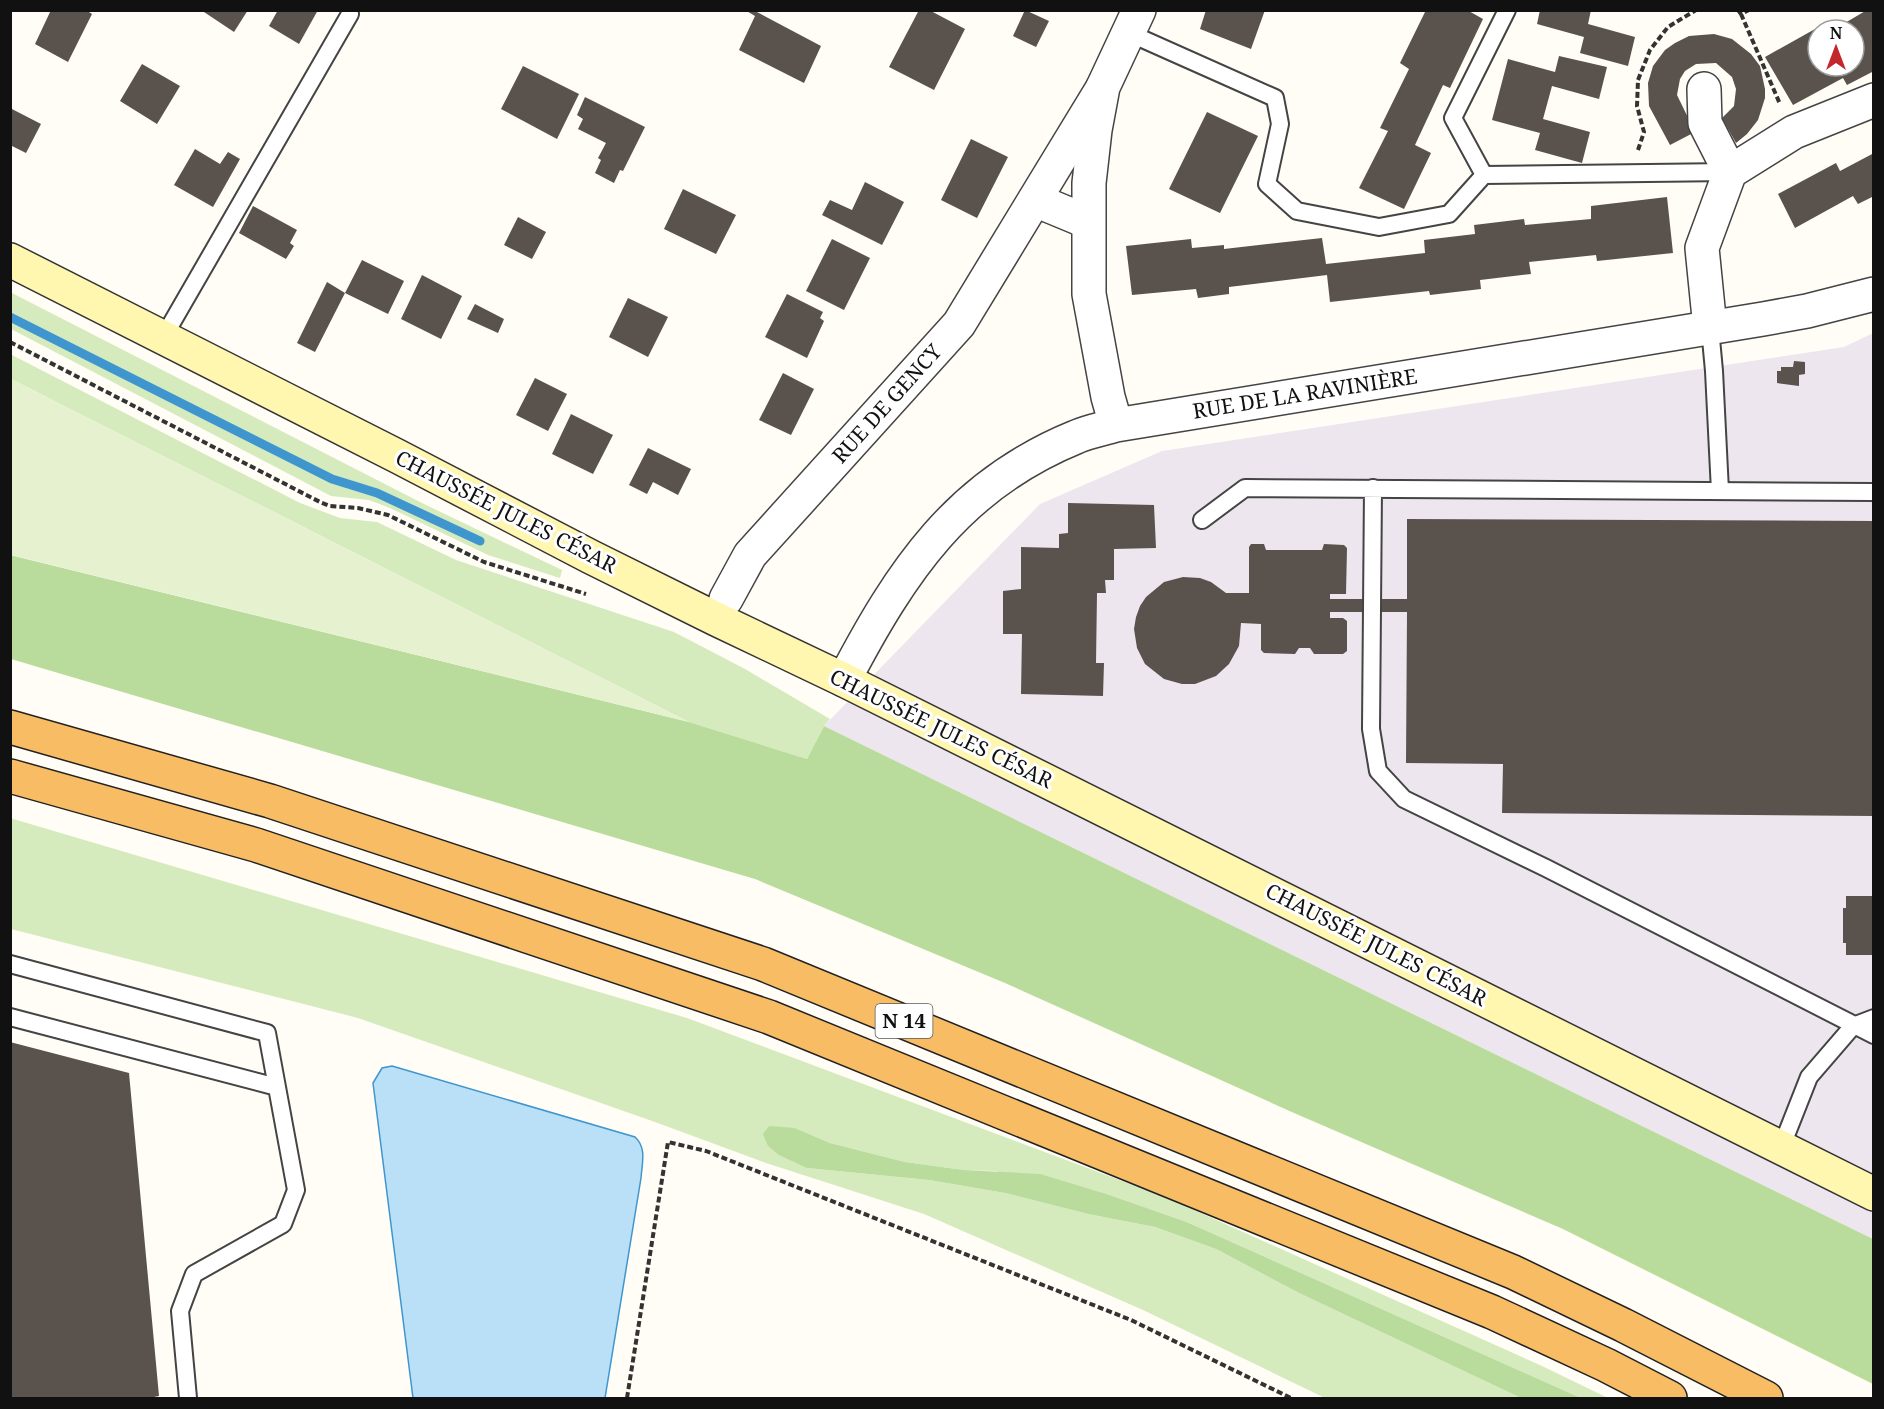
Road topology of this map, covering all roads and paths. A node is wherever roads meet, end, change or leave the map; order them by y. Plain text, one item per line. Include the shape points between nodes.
1 (1507, 10) edge
2 (1696, 10) edge
3 (1749, 10) edge
4 (1739, 12) edge
5 (350, 14) dead end
6 (1134, 22) edge
7 (1103, 87) junction
8 (1704, 89) dead end
9 (1874, 100) edge
10 (1794, 132) junction
11 (1730, 172) junction
12 (1630, 174) junction
13 (1484, 175) junction
14 (1035, 200) junction
15 (1088, 222) junction
16 (10, 260) edge
17 (1874, 294) edge
18 (1710, 328) junction
19 (164, 338) junction
20 (10, 342) edge
21 (1116, 425) junction
22 (1373, 488) junction
23 (1720, 491) junction
24 (1874, 492) edge
25 (1202, 520) dead end
26 (593, 595) dead end
27 (726, 599) dead end
28 (844, 680) junction
29 (10, 727) edge
30 (10, 776) edge
31 (10, 964) edge
32 (10, 1017) edge
33 (1874, 1018) edge
34 (1853, 1026) junction
35 (1874, 1035) edge
36 (277, 1087) junction
37 (1781, 1148) junction
38 (1874, 1194) edge
39 (188, 1398) edge
40 (627, 1398) edge
41 (1291, 1398) edge
42 (1670, 1398) edge
43 (1766, 1398) edge

1 - 13 lane via 1453,118
2 - 12 path via 1668,27 1650,50 1638,80 1637,106 1644,132
3 - 4 path
4 - 10 path
5 - 19 lane
6 - 7 street, RUE DE GENCY
6 - 13 lane via 1275,98 1280,124 1267,184 1297,211 1379,227 1449,214
7 - 14 street, RUE DE GENCY
7 - 15 street, RUE DE GENCY via 1089,183
8 - 11 street via 1705,123
9 - 10 street
10 - 11 street
11 - 12 lane
11 - 18 street via 1702,248
12 - 13 lane
14 - 15 street
14 - 27 street, RUE DE GENCY via 960,324 750,555
15 - 21 street, RUE DE GENCY via 1091,314
16 - 19 main road, CHAUSSÉE JULES CÉSAR
17 - 18 street, RUE DE LA RAVINIÈRE via 1807,311
18 - 21 street, RUE DE LA RAVINIÈRE
18 - 23 lane
19 - 28 main road, CHAUSSÉE JULES CÉSAR via 591,557
20 - 26 path via 320,502 388,515 484,562
21 - 28 street, RUE DE LA RAVINIÈRE via 1046,450 1008,472 971,501 916,559
22 - 23 lane
22 - 25 lane via 1245,488
22 - 34 lane via 1371,729 1378,771 1404,799
23 - 24 lane
28 - 37 main road, CHAUSSÉE JULES CÉSAR
29 - 43 highway, N 14 via 270,801 763,964 1513,1272
30 - 42 highway, N 14 via 256,845 769,1017 1492,1312
31 - 36 lane via 267,1033
32 - 36 lane
33 - 34 lane
34 - 35 lane
34 - 37 lane via 1809,1077
36 - 39 lane via 296,1190 283,1224 194,1274 180,1311
37 - 38 main road, CHAUSSÉE JULES CÉSAR
40 - 41 path via 668,1142 706,1151 1131,1320

